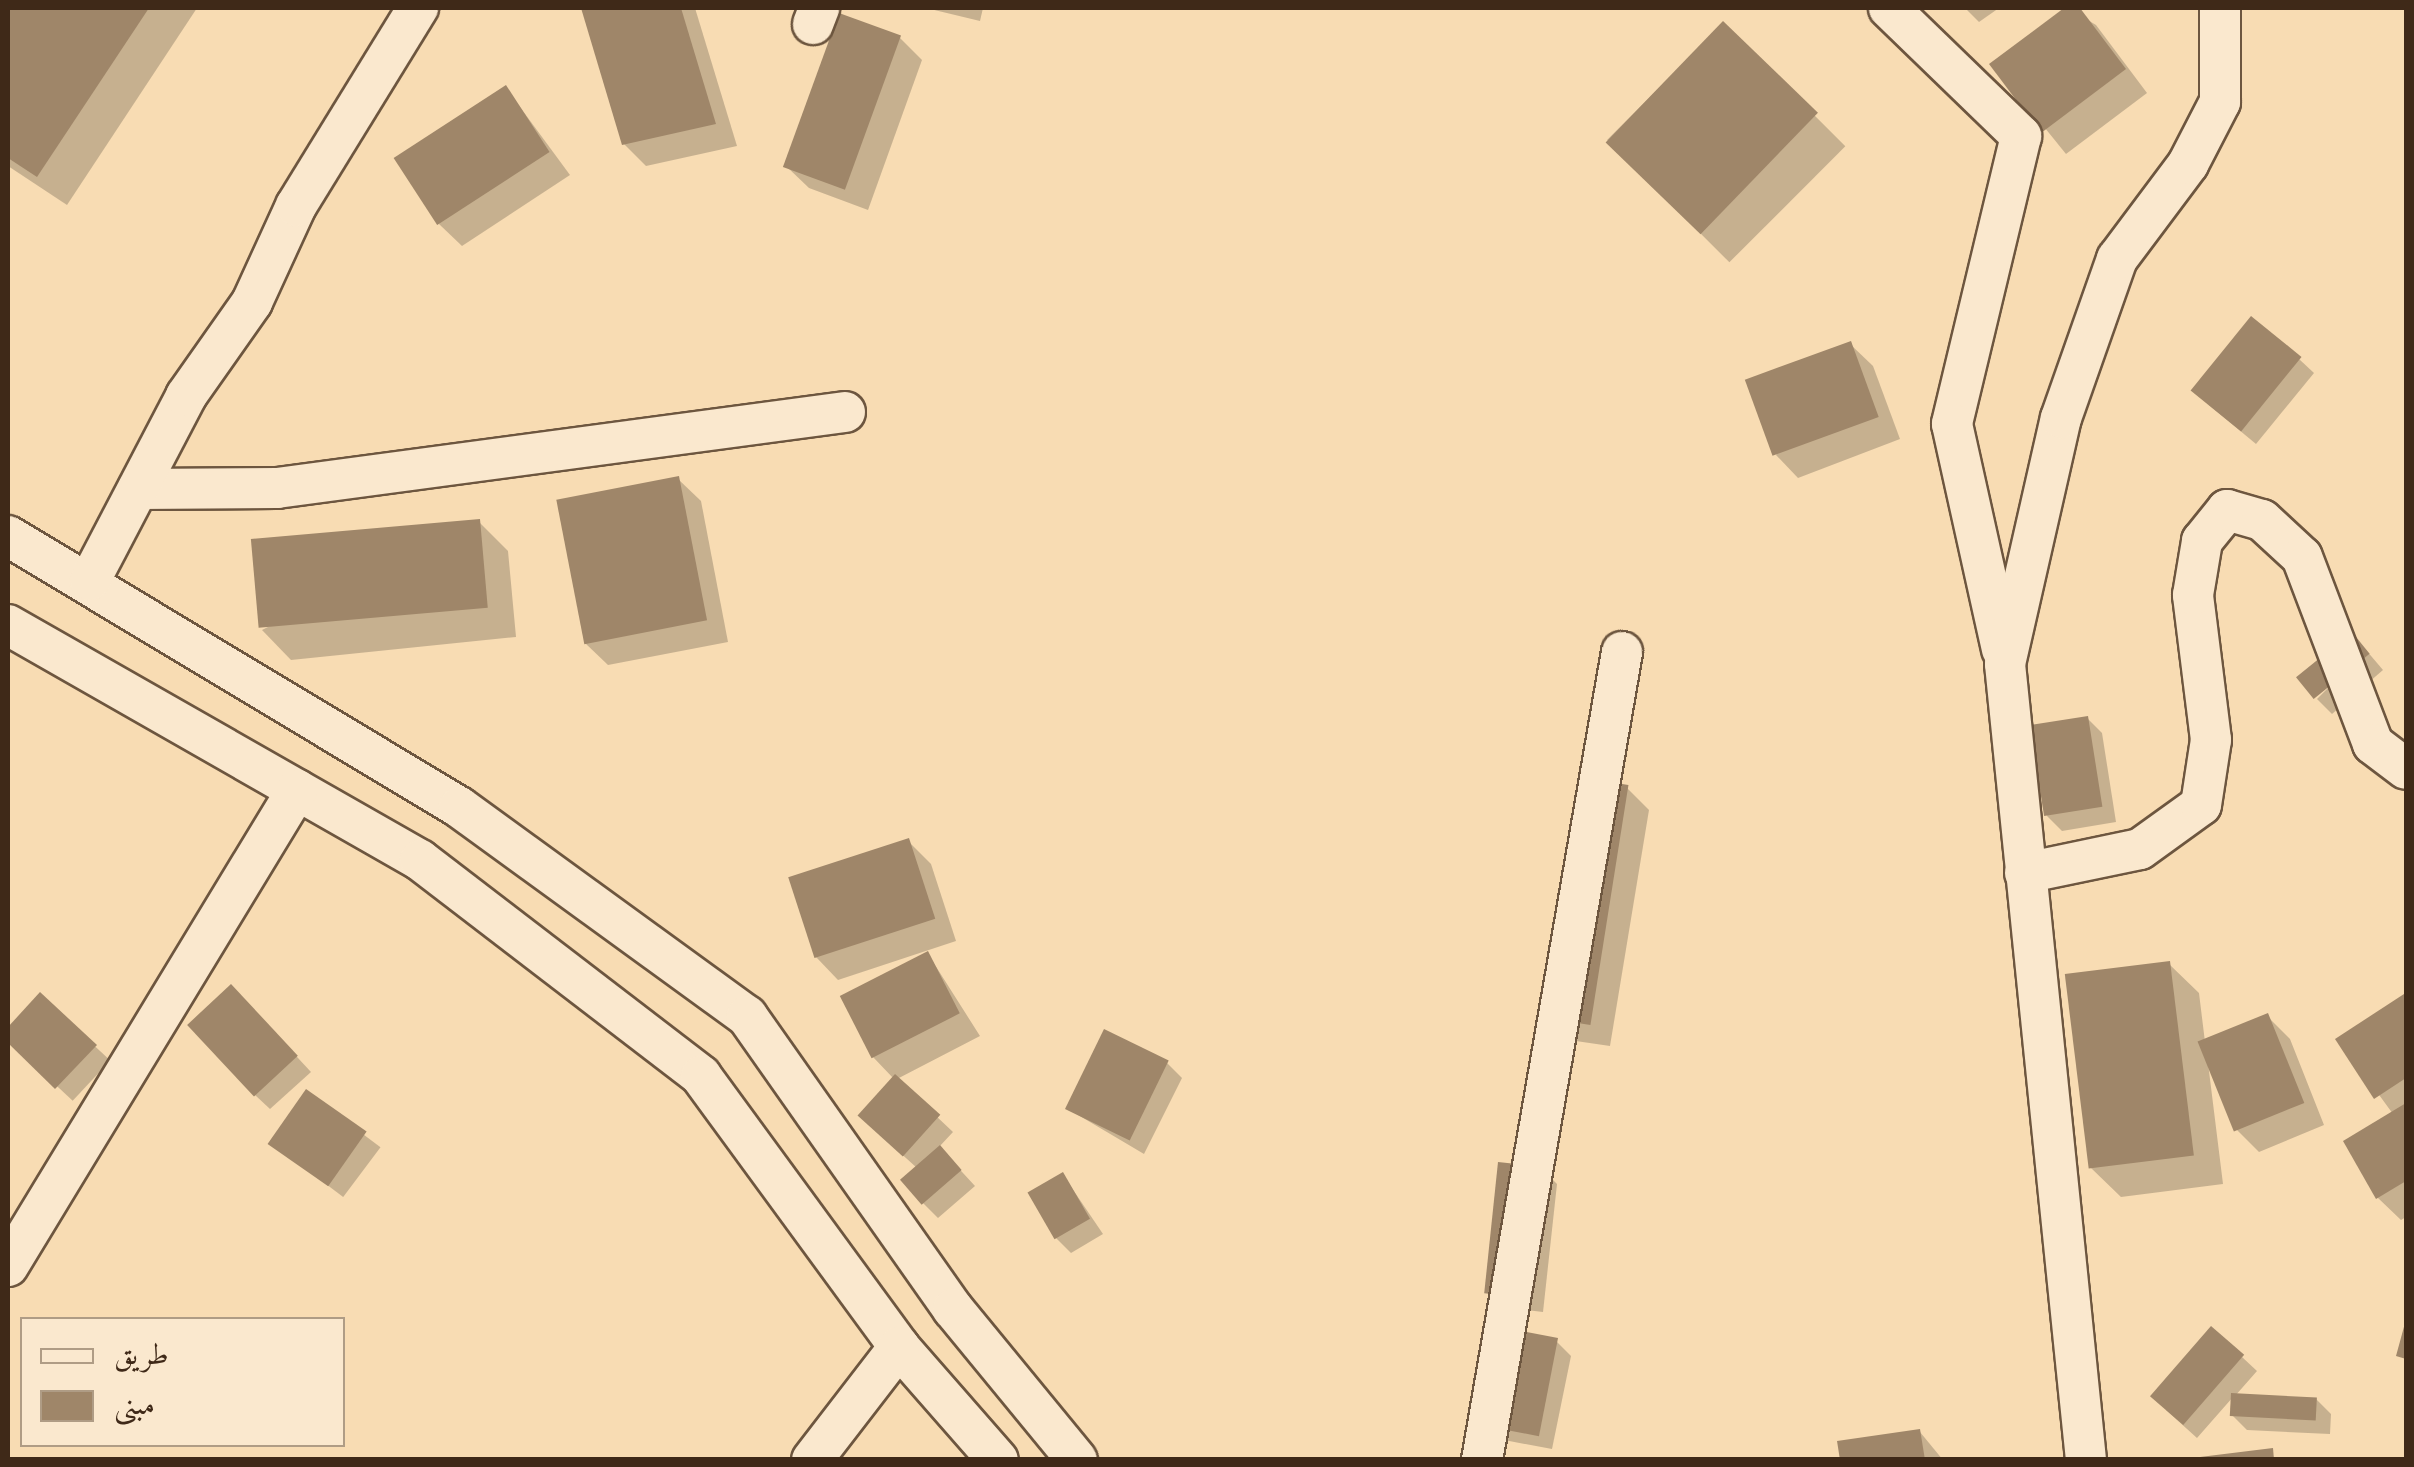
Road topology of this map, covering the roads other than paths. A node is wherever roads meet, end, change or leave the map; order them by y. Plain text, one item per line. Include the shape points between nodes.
1 (418, 8) edge
2 (1889, 8) edge
3 (2220, 8) edge
4 (845, 412) dead end
5 (138, 489) junction
6 (8, 536) edge
7 (90, 580) junction
8 (8, 625) edge
9 (1622, 652) dead end
10 (2005, 664) junction
11 (2406, 769) edge
12 (297, 790) junction
13 (2024, 873) junction
14 (8, 1266) edge
15 (899, 1347) junction
16 (812, 1460) edge
17 (998, 1460) edge
18 (1076, 1460) edge
19 (1482, 1460) edge
20 (2086, 1460) edge

1 - 5 street
2 - 10 street via 2021,136 1952,424
3 - 10 street via 2220,102 2188,164 2117,259 2061,418
4 - 5 street via 277,488
5 - 7 street
6 - 7 street
7 - 18 street via 459,806 747,1016 952,1309
8 - 12 street
9 - 19 street
10 - 13 street
11 - 13 street via 2374,744 2302,557 2262,520 2227,510 2202,541 2194,595 2210,740 2201,805 2140,849
12 - 14 street
12 - 15 street via 420,860 701,1076
13 - 20 street
15 - 16 street
15 - 17 street

